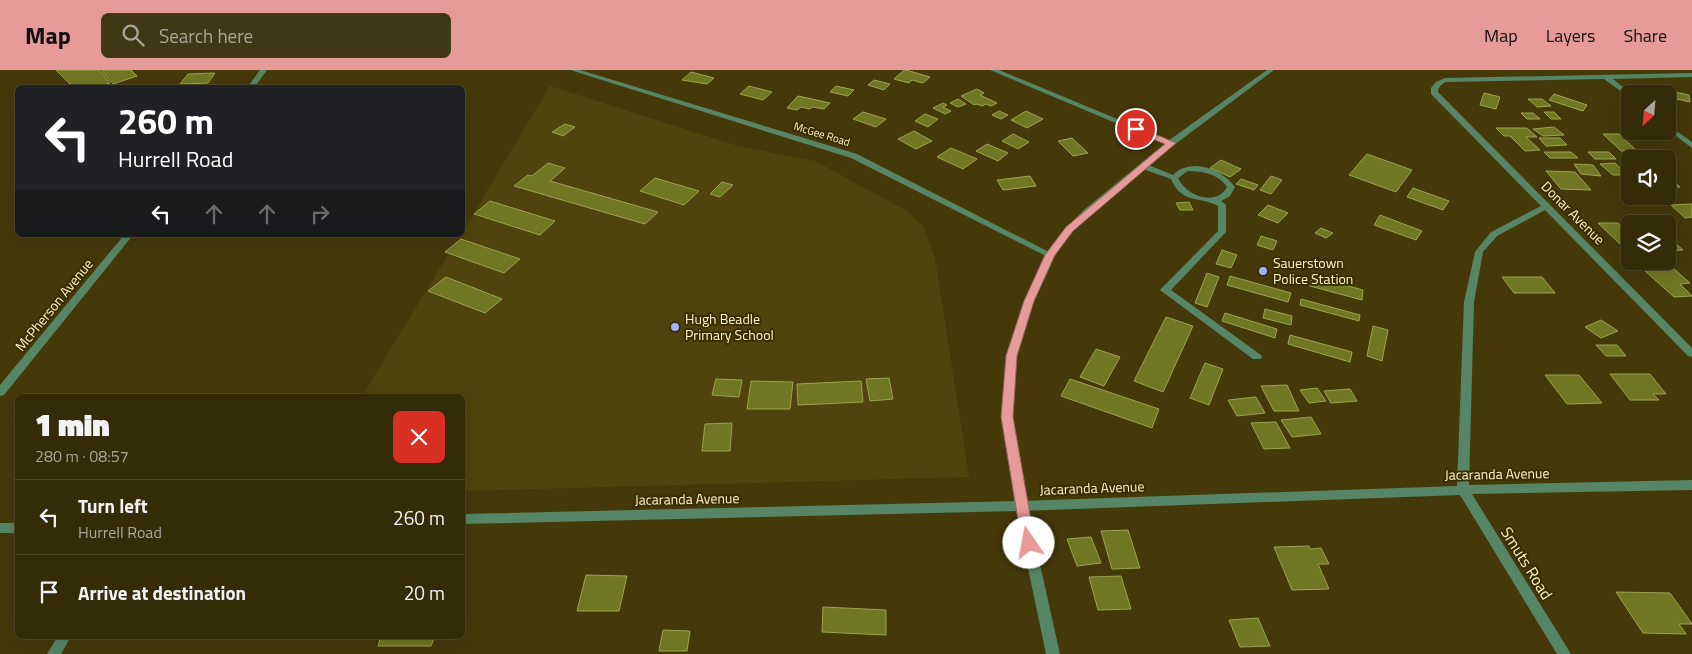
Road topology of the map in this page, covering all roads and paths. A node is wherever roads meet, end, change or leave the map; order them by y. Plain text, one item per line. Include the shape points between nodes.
1 (264, 70) edge
2 (573, 70) edge
3 (993, 70) edge
4 (1271, 70) edge
5 (1692, 75) edge
6 (1605, 76) junction
7 (252, 85) edge
8 (1621, 89) edge
9 (1676, 133) edge
10 (1171, 143) junction
11 (1692, 146) edge
12 (1143, 166) junction
13 (1174, 178) junction
14 (1213, 200) junction
15 (1547, 206) junction
16 (127, 237) edge
17 (1050, 255) junction
18 (1692, 354) edge
19 (1257, 357) dead end
20 (0, 392) edge
21 (1692, 485) edge
22 (1463, 490) junction
23 (1021, 506) junction
24 (465, 519) edge
25 (0, 528) edge
26 (15, 528) edge
27 (62, 639) edge
28 (54, 654) edge
29 (1052, 654) edge
30 (1564, 654) edge

1 - 7 street
2 - 17 street, McGee Road via 854,156
3 - 10 street
4 - 10 street
5 - 6 street
6 - 8 street
6 - 15 street, Donar Avenue via 1445,80 1436,85 1434,92
9 - 11 street
10 - 12 street
12 - 13 street
12 - 17 street via 1088,211
13 - 14 street via 1180,190 1201,199
13 - 14 street via 1187,169 1220,175 1231,187 1223,198
14 - 19 street via 1222,205 1222,232 1164,290
15 - 18 street, Donar Avenue
15 - 22 street via 1494,234 1479,252 1469,302
16 - 20 street, McPherson Avenue
17 - 23 street via 1029,301 1011,356 1007,417
21 - 22 street, Jacaranda Avenue
22 - 23 street, Jacaranda Avenue
22 - 30 street, Smuts Road
23 - 24 street, Jacaranda Avenue
23 - 29 street
25 - 26 street
27 - 28 street

